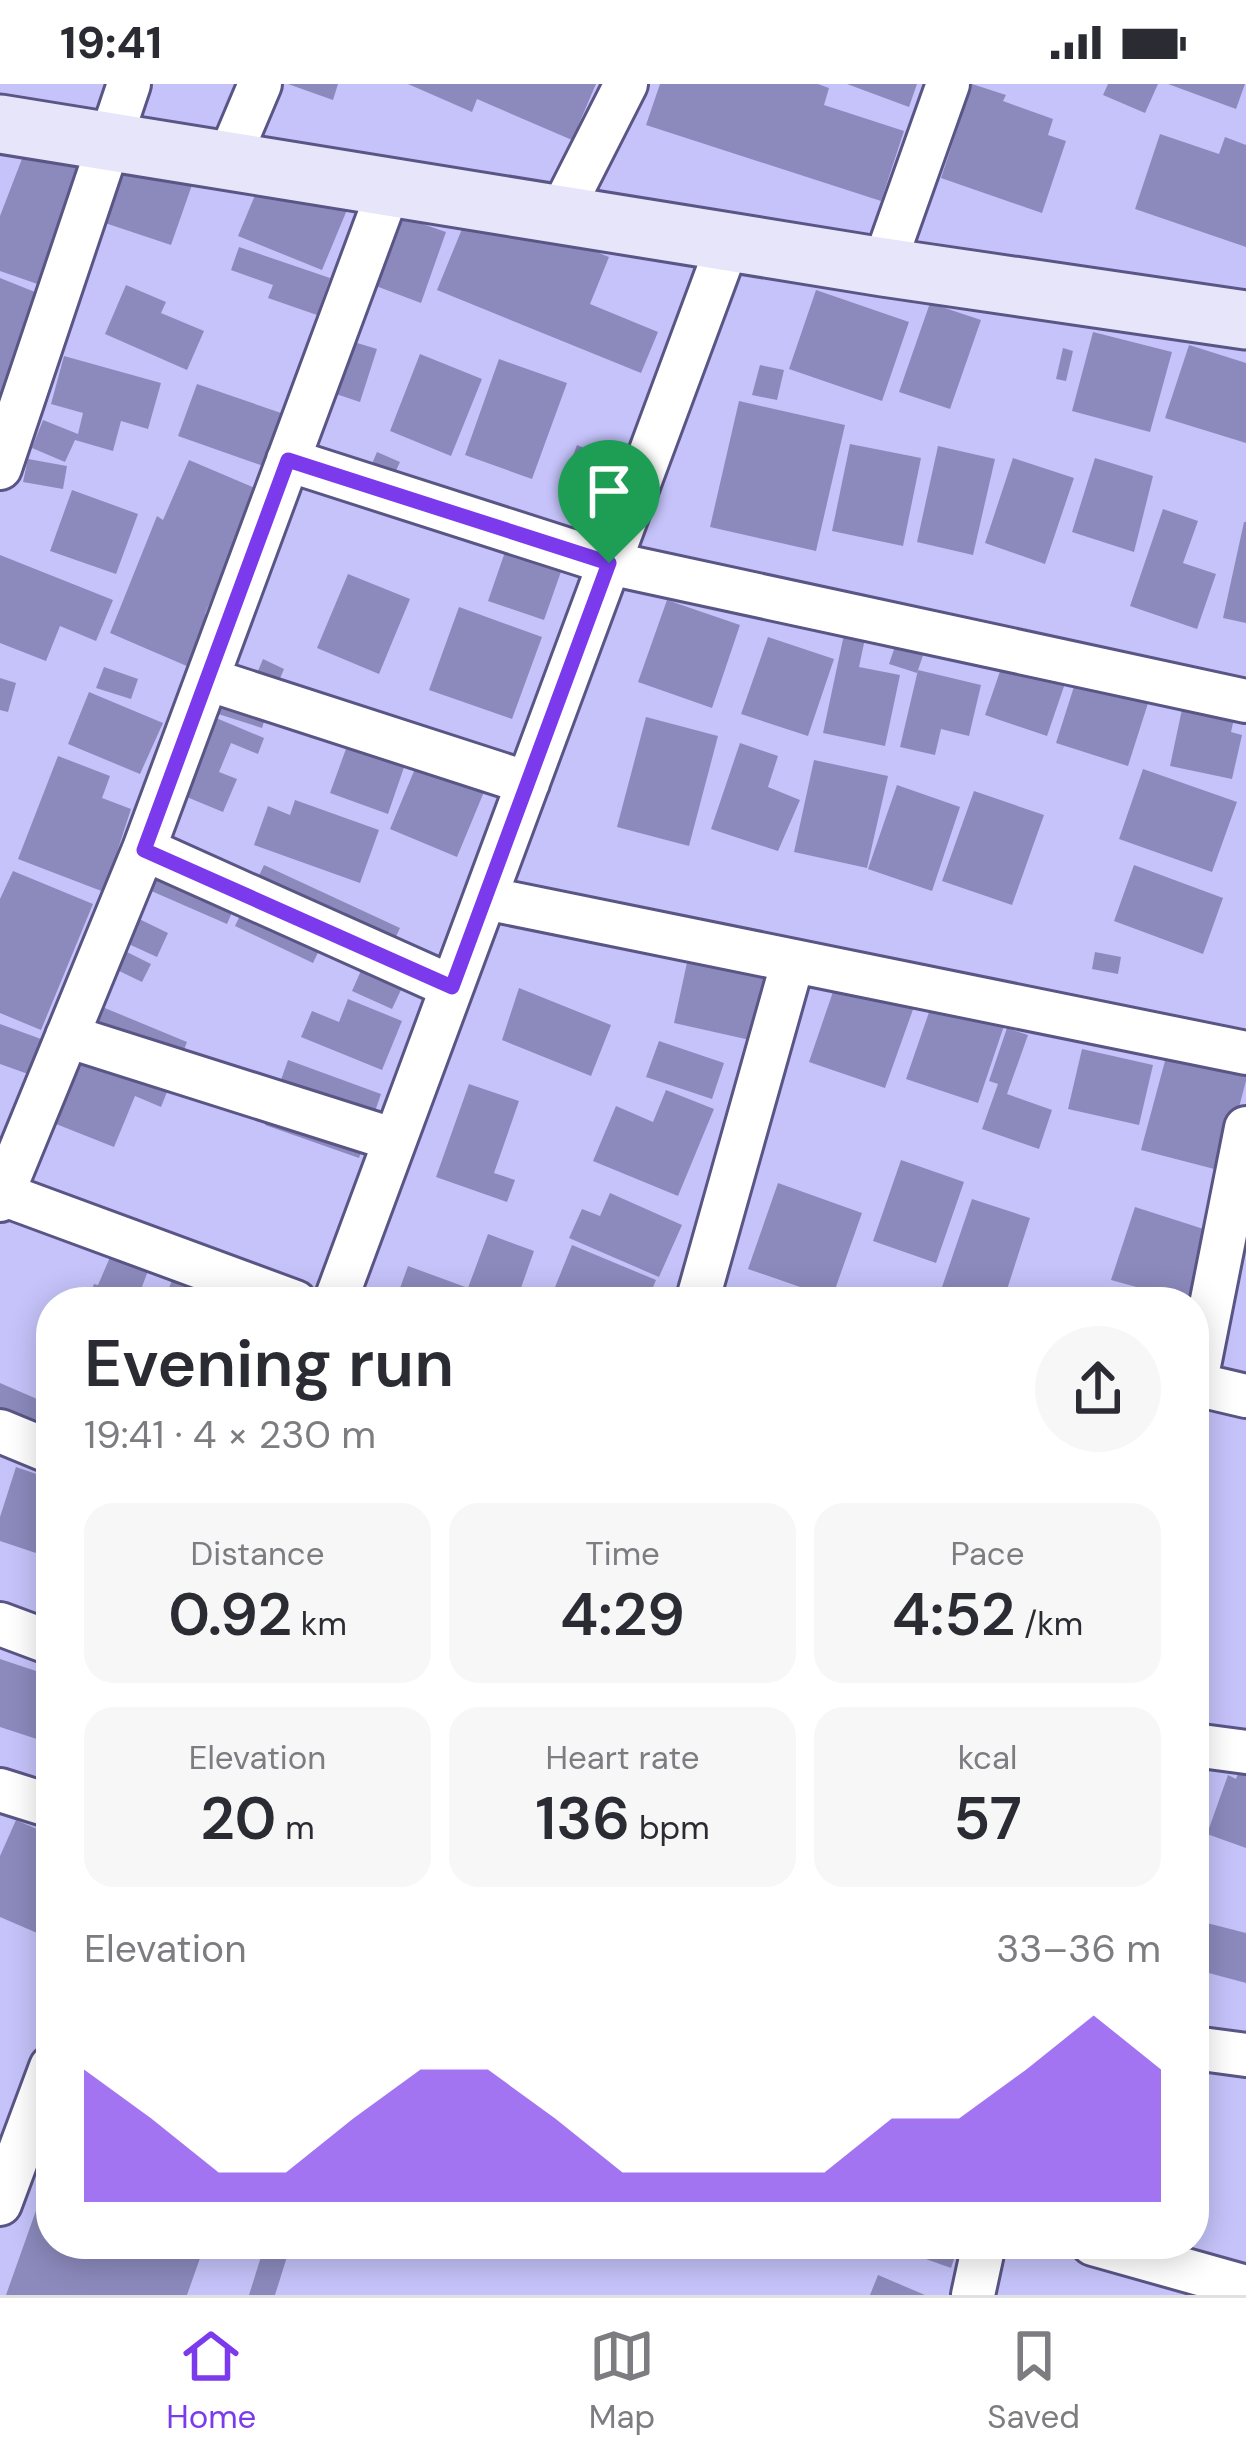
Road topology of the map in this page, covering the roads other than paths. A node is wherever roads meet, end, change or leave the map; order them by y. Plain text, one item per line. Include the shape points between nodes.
1 (129, 84) edge
2 (260, 84) edge
3 (626, 84) edge
4 (948, 84) edge
5 (0, 124) edge
6 (107, 141) junction
7 (228, 160) junction
8 (390, 186) junction
9 (560, 214) junction
10 (729, 241) junction
11 (884, 267) junction
12 (1246, 320) edge
13 (288, 460) junction
14 (0, 468) edge
15 (609, 563) junction
16 (207, 679) junction
17 (1246, 701) edge
18 (528, 783) junction
19 (144, 850) junction
20 (485, 898) junction
21 (793, 961) junction
22 (452, 987) junction
23 (67, 1036) junction
24 (1246, 1054) edge
25 (1246, 1128) edge
26 (395, 1140) junction
27 (1, 1197) edge
28 (253, 1287) edge
29 (341, 1287) edge
30 (701, 1287) edge
31 (1209, 1316) edge
32 (1209, 1389) edge
33 (1246, 1396) edge
34 (0, 1431) edge
35 (36, 1446) edge
36 (0, 1624) edge
37 (36, 1637) edge
38 (1209, 1747) edge
39 (1246, 1752) edge
40 (0, 1790) edge
41 (36, 1801) edge
42 (1209, 2050) edge
43 (1246, 2056) edge
44 (36, 2107) edge
45 (0, 2204) edge
46 (980, 2259) edge
47 (1146, 2259) edge
48 (1246, 2288) edge
49 (973, 2295) edge

1 - 6 street
2 - 7 street
3 - 9 street
4 - 11 street
5 - 6 main road
6 - 7 main road
6 - 14 street
7 - 8 main road
8 - 9 main road
8 - 13 street
9 - 10 main road
10 - 11 main road
10 - 15 street
11 - 12 main road
13 - 15 street
13 - 16 street
15 - 17 street
15 - 18 street
16 - 18 street
16 - 19 street
18 - 20 street
19 - 22 street
19 - 23 street
20 - 21 street
20 - 22 street
21 - 24 street
21 - 30 street
22 - 26 street
23 - 26 street
23 - 27 street
25 - 31 street
26 - 29 street
27 - 28 street
32 - 33 street
34 - 35 street
36 - 37 street
38 - 39 street
40 - 41 street
42 - 43 street
44 - 45 street
46 - 49 street
47 - 48 street

